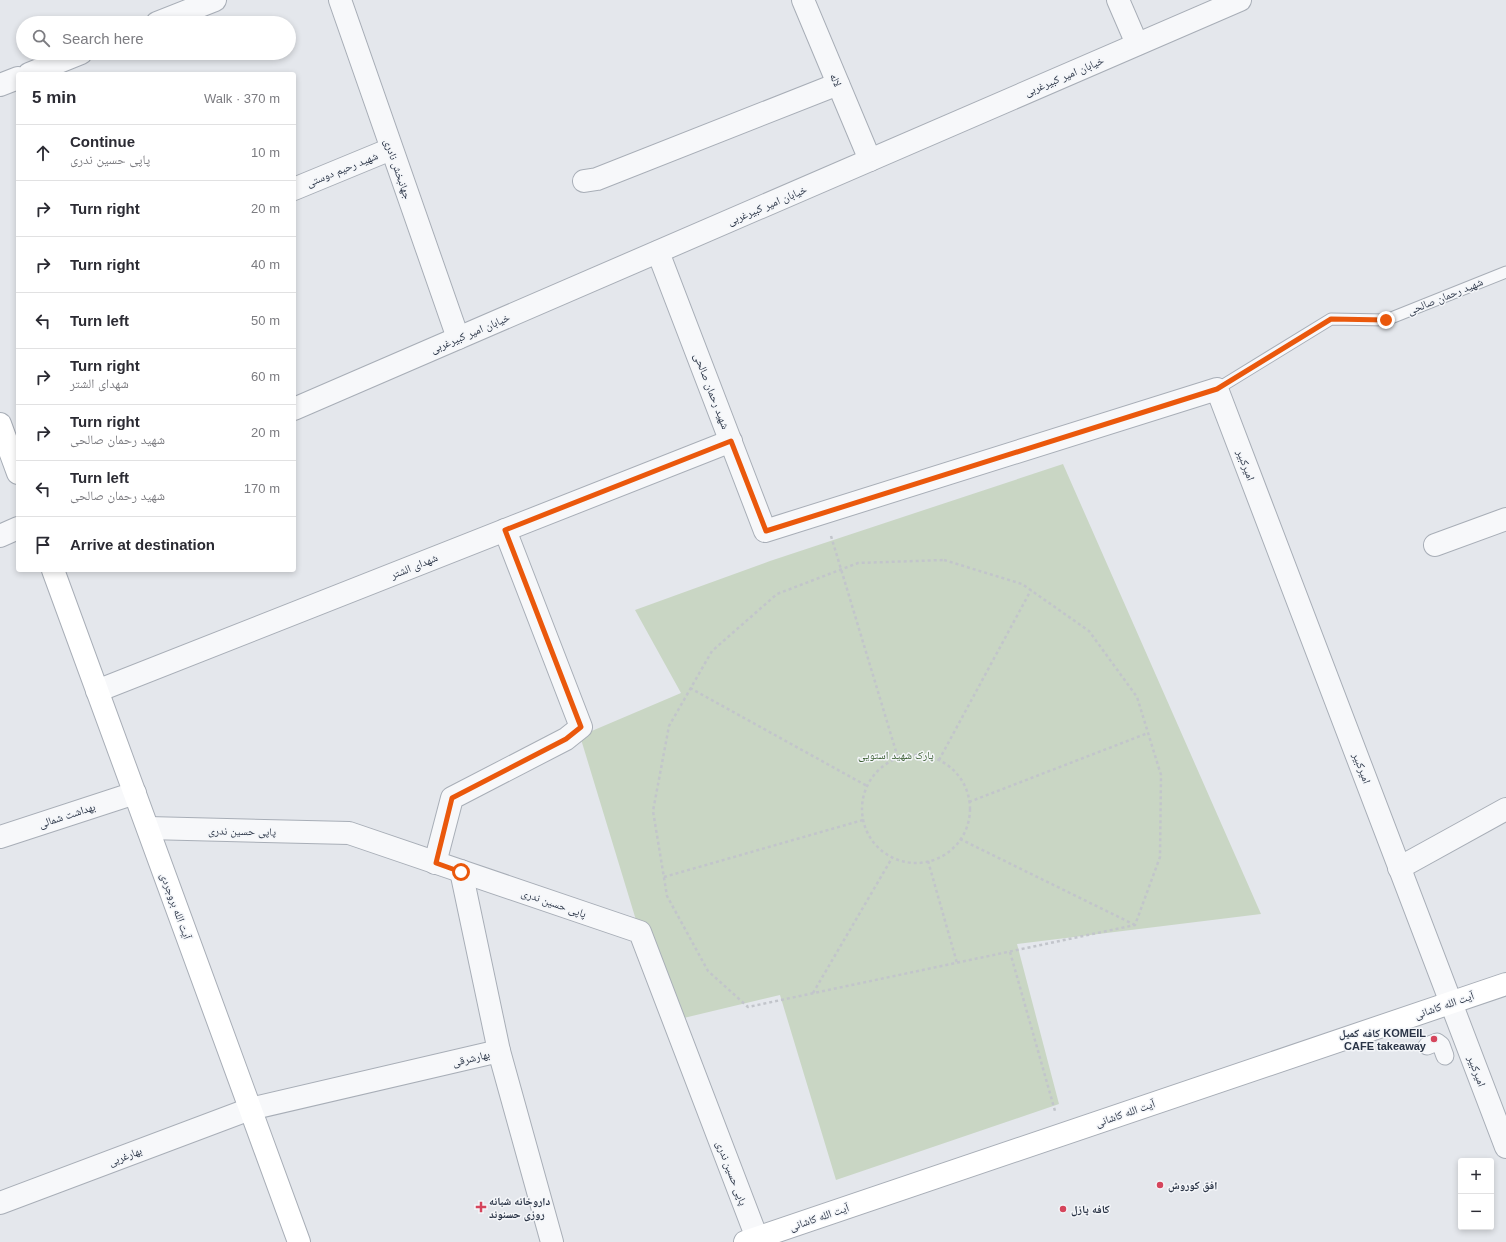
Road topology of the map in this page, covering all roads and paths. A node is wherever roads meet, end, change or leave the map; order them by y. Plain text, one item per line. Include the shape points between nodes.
1 (215, 0) edge
2 (340, 0) edge
3 (803, 0) edge
4 (1118, 0) edge
5 (1240, 0) edge
6 (175, 16) edge
7 (1137, 44) junction
8 (63, 60) edge
9 (33, 72) edge
10 (16, 79) edge
11 (838, 84) junction
12 (0, 85) edge
13 (391, 149) junction
14 (870, 160) junction
15 (584, 181) dead end
16 (296, 188) edge
17 (658, 252) junction
18 (1506, 272) edge
19 (458, 338) junction
20 (1217, 389) junction
21 (296, 408) edge
22 (0, 424) edge
23 (731, 441) junction
24 (16, 468) edge
25 (824, 514) junction
26 (1506, 519) edge
27 (16, 529) edge
28 (505, 530) junction
29 (0, 536) edge
30 (1435, 545) dead end
31 (841, 569) junction
32 (55, 572) edge
33 (1031, 590) junction
34 (690, 688) junction
35 (98, 691) junction
36 (1148, 733) junction
37 (898, 758) junction
38 (939, 760) junction
39 (867, 786) junction
40 (135, 792) junction
41 (969, 802) junction
42 (1506, 809) edge
43 (863, 820) junction
44 (148, 828) junction
45 (0, 837) edge
46 (960, 839) junction
47 (892, 858) junction
48 (928, 861) junction
49 (436, 863) junction
50 (1399, 868) junction
51 (461, 872) junction
52 (664, 876) junction
53 (1135, 925) junction
54 (1010, 952) junction
55 (957, 963) junction
56 (1506, 984) edge
57 (813, 993) junction
58 (1451, 1002) junction
59 (1427, 1046) dead end
60 (499, 1051) junction
61 (1445, 1056) dead end
62 (250, 1109) junction
63 (1499, 1112) edge
64 (1062, 1134) junction
65 (1506, 1147) edge
66 (0, 1203) edge
67 (751, 1240) edge
68 (299, 1242) edge
69 (552, 1242) edge

1 - 6 street
2 - 13 street, جهانبخش نادری
3 - 11 street, لاله
4 - 7 street
5 - 7 street, خیابان امیر کبیرغربی
7 - 14 street, خیابان امیر کبیرغربی
8 - 9 street
10 - 12 street
11 - 14 street, لاله
11 - 15 street
13 - 16 street, شهید رحیم دوستی
13 - 19 street, جهانبخش نادری
14 - 17 street, خیابان امیر کبیرغربی
17 - 19 street, خیابان امیر کبیرغربی
17 - 23 street, شهید رحمان صالحی
18 - 20 lane, شهید رحمان صالحی via 1386,320 1331,319
19 - 21 street, خیابان امیر کبیرغربی
20 - 25 street, شهید رحمان صالحی
20 - 50 street, امیرکبیر
22 - 24 main road
23 - 25 street, شهید رحمان صالحی via 766,531
23 - 28 street, شهدای الشتر
25 - 31 path
26 - 30 street
27 - 29 street
28 - 35 street, شهدای الشتر
28 - 49 street via 581,727 566,739 452,798
31 - 33 path via 858,563 944,560 1022,584
31 - 34 path via 777,594 712,651
31 - 37 path
32 - 35 main road, آیت الله بروجردی
33 - 36 path via 1089,631 1137,697
33 - 38 path
34 - 39 path
34 - 52 path via 669,726 653,811
35 - 40 main road, آیت الله بروجردی
36 - 41 path
36 - 53 path via 1161,775 1160,857
37 - 38 path via 915,754
37 - 39 path via 882,766
38 - 41 path via 961,777
39 - 43 path via 863,796
40 - 44 main road, آیت الله بروجردی
40 - 45 street, بهداشت شمالی
41 - 46 path via 967,828
42 - 50 street
43 - 47 path via 877,847
43 - 52 path
44 - 49 street, پاپی حسین ندری via 349,834
44 - 62 main road, آیت الله بروجردی
46 - 48 path via 958,844 944,855
46 - 53 path
47 - 48 path via 910,863
47 - 57 path
48 - 55 path
49 - 51 street, پاپی حسین ندری
50 - 58 street, امیرکبیر
51 - 60 street
51 - 67 street, پاپی حسین ندری via 640,932
52 - 57 path via 667,896 708,971 748,1007
53 - 54 path
54 - 55 path
54 - 64 path
55 - 57 path
56 - 58 main road, آیت الله کاشانی
58 - 63 street, امیرکبیر
58 - 64 main road, آیت الله کاشانی
59 - 61 street via 1437,1042
60 - 62 street, بهارشرقی
60 - 69 street, بهارشرقی
62 - 66 street, بهارغربی
62 - 68 main road, آیت الله بروجردی
63 - 65 street, امیرکبیر
64 - 67 main road, آیت الله کاشانی

